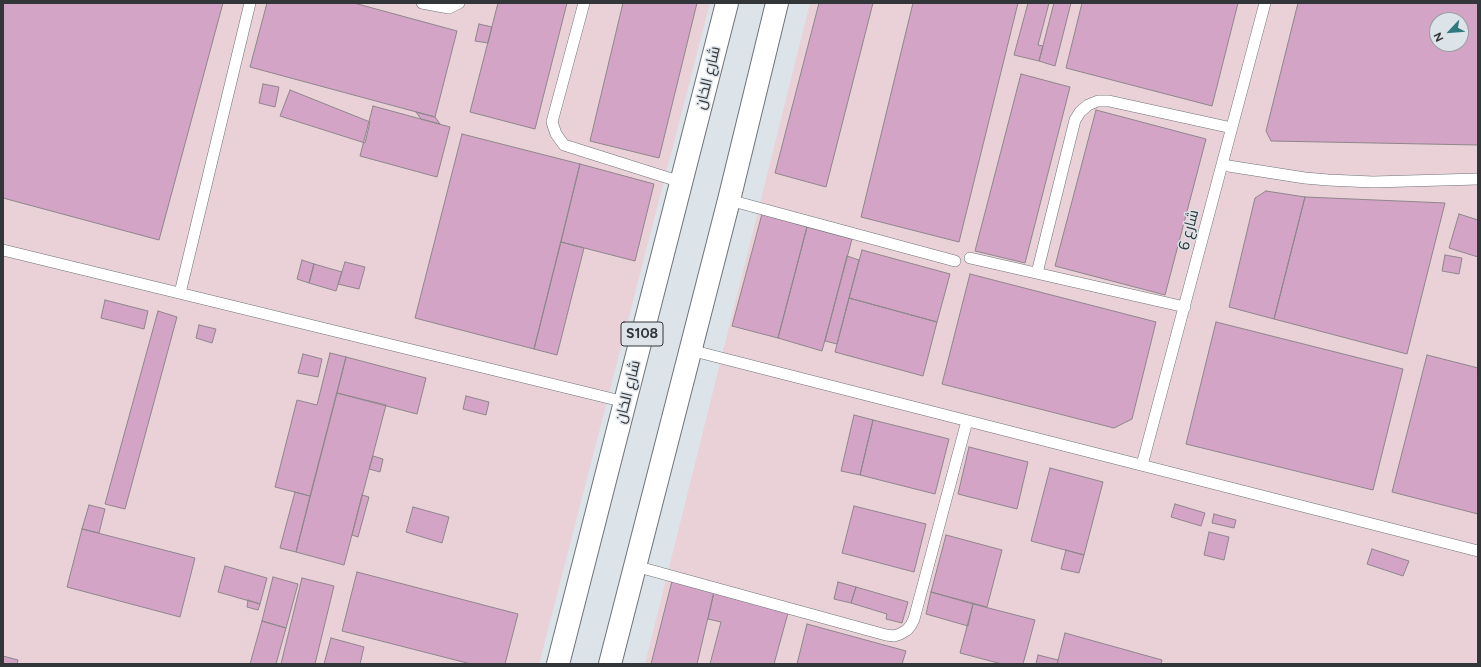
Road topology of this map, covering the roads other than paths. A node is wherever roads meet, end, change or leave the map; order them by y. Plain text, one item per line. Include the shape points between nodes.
1 (250, 3) edge
2 (422, 3) edge
3 (459, 3) edge
4 (584, 3) edge
5 (727, 3) edge
6 (777, 3) edge
7 (1265, 3) edge
8 (1232, 128) junction
9 (1222, 165) junction
10 (1478, 179) edge
11 (681, 182) junction
12 (729, 200) junction
13 (3, 250) edge
14 (970, 258) dead end
15 (954, 261) dead end
16 (1037, 273) junction
17 (180, 293) junction
18 (1185, 307) junction
19 (690, 350) junction
20 (625, 402) junction
21 (967, 421) junction
22 (1142, 465) junction
23 (1478, 551) edge
24 (635, 566) junction
25 (558, 664) edge
26 (610, 664) edge

1 - 17 lane
2 - 3 lane via 448,8
4 - 11 lane via 552,122 556,134 564,145
5 - 11 main road, شارع الخان / S108
6 - 12 main road
7 - 8 lane, شارع 6
8 - 9 lane, شارع 6
8 - 16 lane via 1109,101 1098,101 1084,108 1075,120
9 - 10 lane via 1328,180 1373,182
9 - 18 lane, شارع 6
11 - 20 main road, شارع الخان / S108
12 - 15 lane
12 - 19 main road
13 - 17 lane
14 - 16 lane
16 - 18 lane
17 - 20 lane
18 - 22 lane, شارع 6
19 - 21 lane
19 - 24 main road
20 - 25 main road, شارع الخان / S108
21 - 22 lane
21 - 24 lane via 914,619 907,630 900,634 886,635
22 - 23 lane
24 - 26 main road

